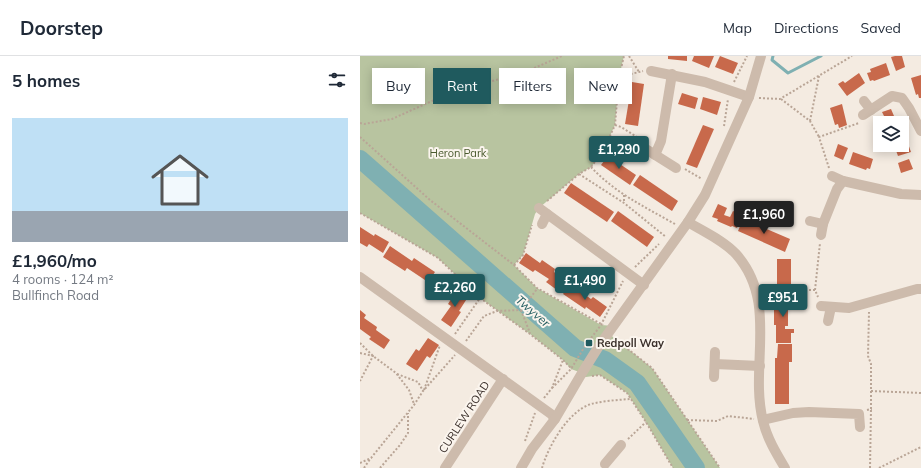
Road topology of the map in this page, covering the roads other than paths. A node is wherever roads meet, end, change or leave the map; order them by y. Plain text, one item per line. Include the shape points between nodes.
1 (761, 56) edge
2 (651, 71) dead end
3 (672, 74) junction
4 (749, 97) junction
5 (864, 101) dead end
6 (921, 131) edge
7 (641, 143) road end
8 (655, 155) junction
9 (678, 166) road end
10 (832, 176) road end
11 (843, 182) junction
12 (921, 195) edge
13 (810, 221) dead end
14 (688, 222) junction
15 (542, 224) dead end
16 (823, 224) junction
17 (821, 235) road end
18 (360, 277) edge
19 (644, 285) junction
20 (921, 289) edge
21 (828, 321) dead end
22 (715, 352) dead end
23 (715, 364) junction
24 (760, 366) junction
25 (714, 377) dead end
26 (502, 379) junction
27 (555, 419) junction
28 (763, 420) junction
29 (860, 427) dead end
30 (621, 446) road end
31 (605, 467) edge
32 (445, 468) edge
33 (521, 468) edge
34 (785, 468) edge

1 - 4 street
2 - 3 street
3 - 4 street
3 - 8 street via 661,141
4 - 14 street via 704,195
5 - 6 street via 867,113 892,96 902,98
7 - 8 street
8 - 9 street
10 - 11 street
11 - 12 street via 901,194
11 - 16 street via 837,189
13 - 16 street
14 - 19 street
14 - 24 street via 724,244 746,267 756,291 760,316
15 - 19 street via 543,211
16 - 17 street
18 - 26 street, CURLEW ROAD
19 - 27 street via 599,346
20 - 21 street via 849,308 826,306
22 - 23 street
23 - 24 street
23 - 25 street
24 - 28 street
26 - 27 street, CURLEW ROAD
26 - 32 street, CURLEW ROAD
27 - 33 street
28 - 29 street via 809,412 859,414
28 - 34 street via 769,440
30 - 31 street

